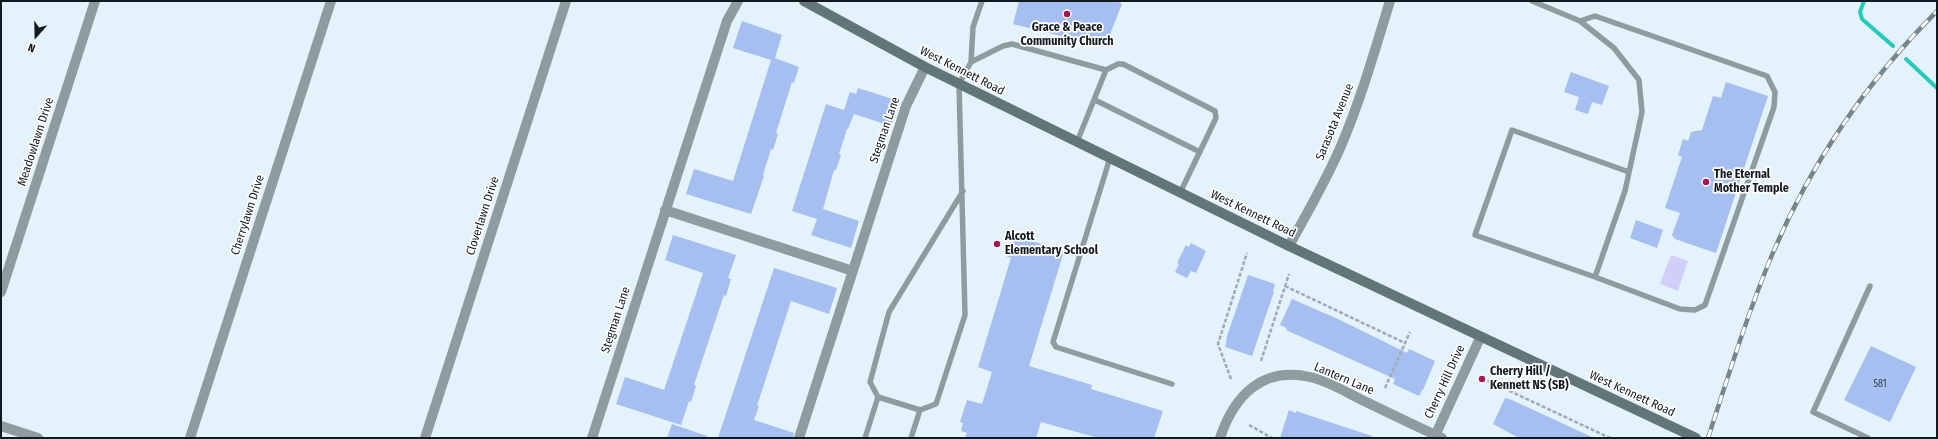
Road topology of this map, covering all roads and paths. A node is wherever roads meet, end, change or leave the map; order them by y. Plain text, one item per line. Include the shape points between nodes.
1 (95, 1) edge
2 (331, 1) edge
3 (566, 1) edge
4 (738, 1) edge
5 (804, 1) edge
6 (982, 1) edge
7 (1390, 1) edge
8 (1532, 1) edge
9 (1580, 21) junction
10 (971, 62) junction
11 (925, 67) junction
12 (1106, 70) junction
13 (959, 84) junction
14 (1095, 100) junction
15 (1077, 142) junction
16 (1200, 152) junction
17 (1110, 158) junction
18 (1629, 172) junction
19 (963, 190) junction
20 (1180, 193) junction
21 (666, 210) junction
22 (1289, 246) junction
23 (1246, 253) dead end
24 (853, 271) junction
25 (1289, 274) dead end
26 (1595, 277) junction
27 (1285, 286) junction
28 (1870, 286) dead end
29 (1, 292) edge
30 (1410, 332) dead end
31 (1480, 338) junction
32 (1405, 343) junction
33 (1261, 361) dead end
34 (1482, 378) dead end
35 (1230, 379) dead end
36 (1172, 384) dead end
37 (1385, 388) dead end
38 (878, 397) junction
39 (920, 410) junction
40 (1249, 424) dead end
41 (1, 426) edge
42 (1437, 437) edge
43 (1693, 437) edge
44 (38, 438) edge
45 (190, 438) edge
46 (425, 438) edge
47 (592, 438) edge
48 (799, 438) edge
49 (865, 438) edge
50 (911, 438) edge
51 (1220, 438) edge
52 (1272, 438) edge
53 (1610, 438) edge
54 (1868, 438) edge

1 - 29 street, Meadowlawn Drive
2 - 45 street, Cherrylawn Drive
3 - 46 street, Cloverlawn Drive
4 - 21 street, Stegman Lane via 727,21
5 - 11 street, West Kennett Road
6 - 10 lane via 973,27
7 - 22 street, Sarasota Avenue via 1361,93 1340,147
8 - 9 lane
9 - 18 lane via 1614,48 1638,80 1642,112
9 - 26 lane via 1595,16 1767,76 1775,92 1774,107 1705,305 1695,310 1680,310
10 - 12 lane via 1012,44
10 - 13 lane
11 - 13 street, West Kennett Road
11 - 24 street, Stegman Lane via 906,106
12 - 14 lane
12 - 16 lane via 1123,64 1215,111 1216,118
13 - 15 street, West Kennett Road
13 - 19 lane
14 - 15 lane
14 - 16 lane
15 - 17 street, West Kennett Road
16 - 20 lane
17 - 20 street, West Kennett Road
17 - 36 lane via 1053,342 1056,347
18 - 26 lane via 1624,195
18 - 26 lane via 1512,130 1475,235
19 - 38 lane via 889,312 870,382
19 - 39 lane via 965,315 936,404
20 - 22 street, West Kennett Road
21 - 24 street
21 - 47 street, Stegman Lane
22 - 31 street, West Kennett Road
23 - 35 path via 1218,344
24 - 48 street, Stegman Lane
25 - 27 path
27 - 32 path
27 - 33 path
28 - 54 lane via 1813,412
30 - 32 path
31 - 42 street, Cherry Hill Drive
31 - 43 street, West Kennett Road
32 - 37 path
34 - 53 path
38 - 39 lane
38 - 49 lane
39 - 50 lane
40 - 52 path
41 - 44 street
42 - 51 street, Lantern Lane via 1319,380 1293,375 1271,378 1247,392 1232,408

